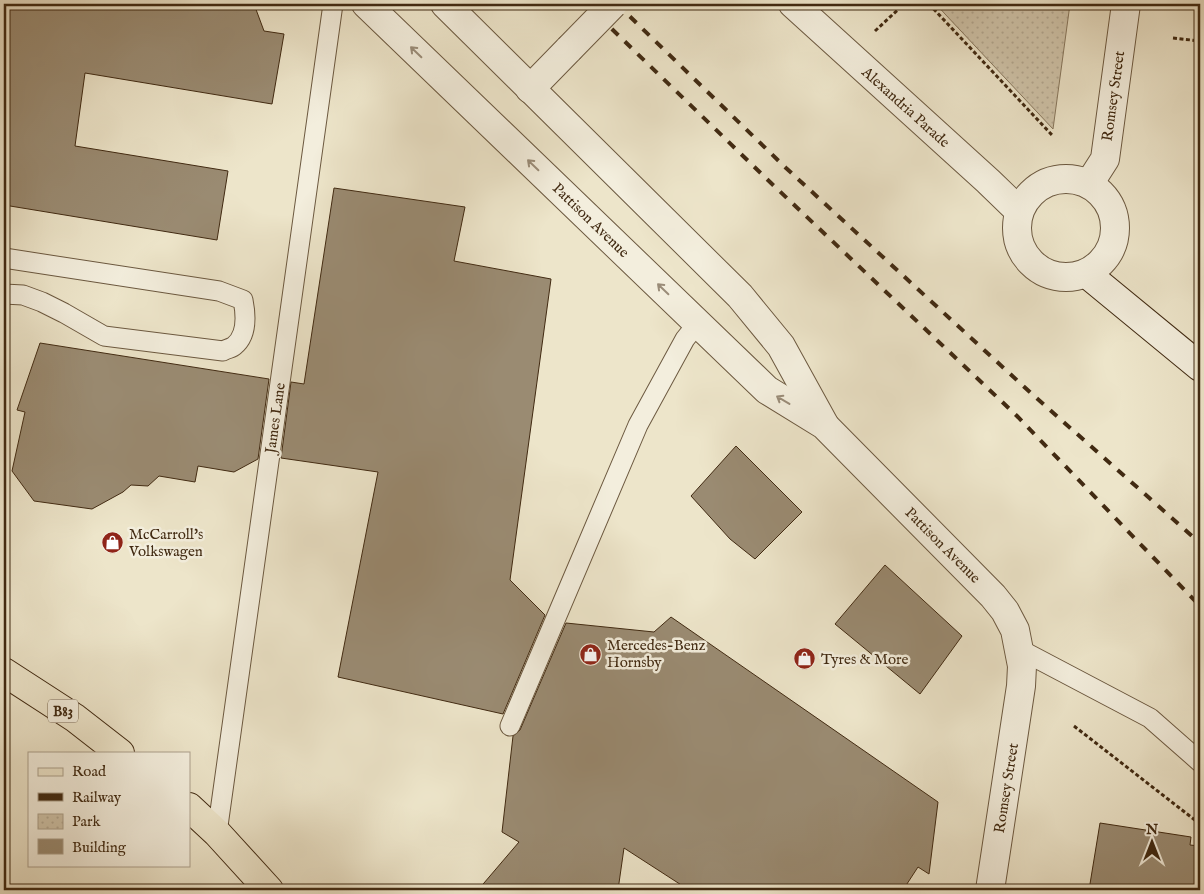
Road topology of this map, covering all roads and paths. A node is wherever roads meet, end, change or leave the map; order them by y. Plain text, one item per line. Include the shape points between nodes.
1 (333, 4) edge
2 (366, 4) edge
3 (445, 4) edge
4 (613, 4) edge
5 (792, 4) edge
6 (904, 4) edge
7 (929, 4) edge
8 (1126, 4) edge
9 (874, 33) dead end
10 (1173, 38) dead end
11 (1200, 41) edge
12 (530, 89) junction
13 (1052, 135) dead end
14 (1089, 184) junction
15 (1019, 211) junction
16 (4, 258) edge
17 (1087, 274) junction
18 (4, 294) edge
19 (698, 323) junction
20 (1200, 367) edge
21 (824, 425) junction
22 (1019, 649) junction
23 (4, 672) edge
24 (1021, 686) joint
25 (510, 726) dead end
26 (1074, 726) dead end
27 (119, 752) edge
28 (1200, 762) edge
29 (190, 807) edge
30 (1200, 824) edge
31 (217, 833) junction
32 (269, 890) edge
33 (990, 890) edge

1 - 31 lane, James Lane
19 -> 2 street, Pattison Avenue
3 - 12 street, Pattison Avenue
4 - 12 street, bridge
5 - 15 street, Alexandria Parade
6 - 9 path
7 - 13 path
8 - 14 street, Romsey Street via 1105,159
10 - 11 path
12 - 21 street, Pattison Avenue via 740,296 781,346
14 - 15 street via 1057,180 1041,185 1028,196
14 - 17 street via 1102,194 1116,222 1110,253
15 - 17 street via 1016,227 1018,244 1038,270 1070,278
16 - 18 lane via 219,291 243,300 246,316 243,334 234,347 223,350 104,336 42,302 23,295
17 - 20 street
21 -> 19 street, Pattison Avenue via 767,390
19 - 25 lane via 685,340 638,425
21 - 22 street, Pattison Avenue via 993,596 1015,630
22 - 24 street, Pattison Avenue
22 - 28 lane via 1150,718
23 - 27 main road, B83 via 75,718
24 - 33 street, Romsey Street
26 - 30 path
29 - 31 main road
31 - 32 main road

